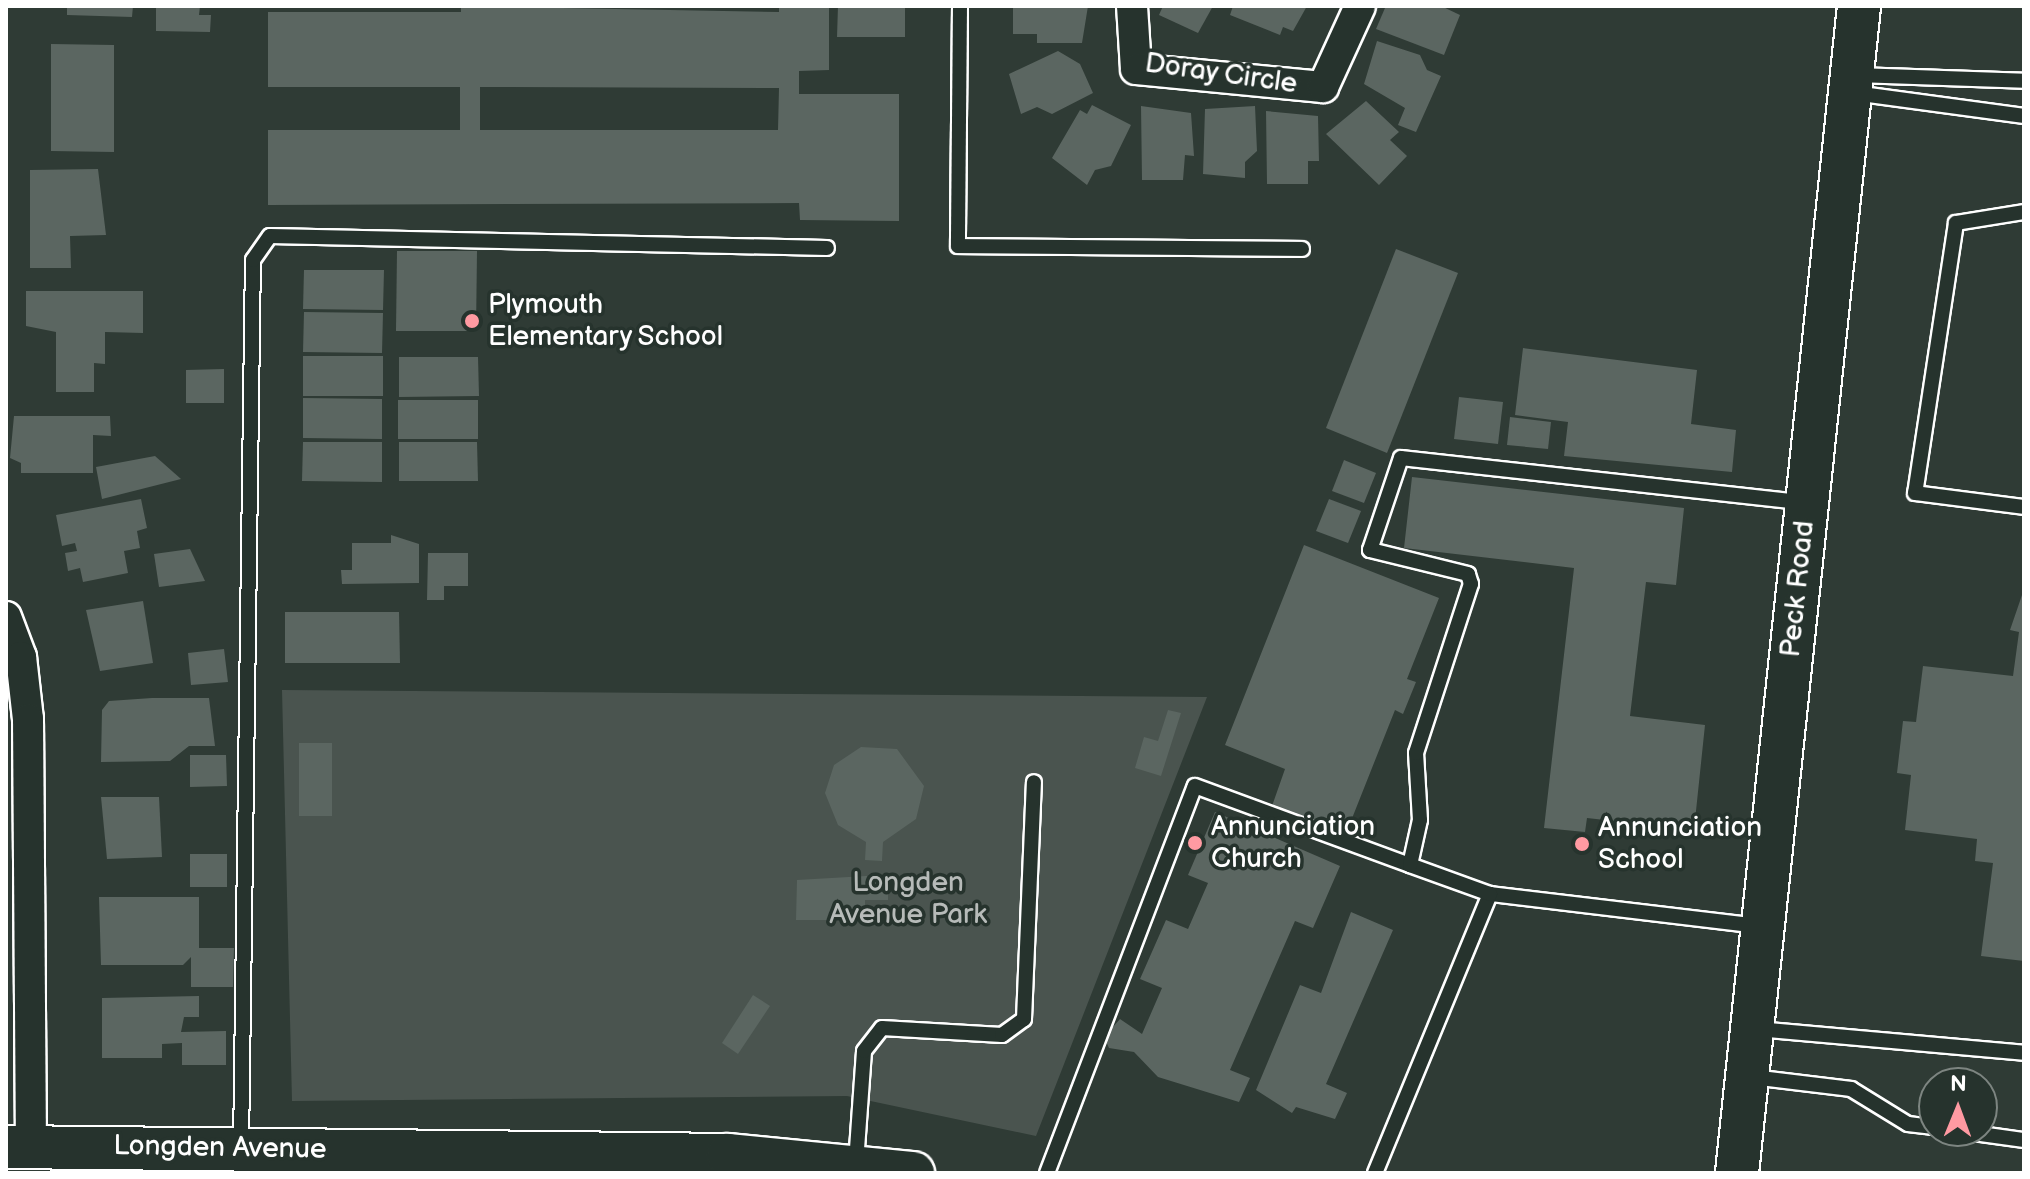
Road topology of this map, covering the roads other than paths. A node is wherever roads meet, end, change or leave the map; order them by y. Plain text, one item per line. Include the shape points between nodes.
1 (960, 6) edge
2 (1132, 6) edge
3 (1360, 6) edge
4 (1859, 6) edge
5 (2024, 81) edge
6 (1851, 84) junction
7 (2024, 116) edge
8 (2024, 212) edge
9 (827, 248) dead end
10 (1302, 249) dead end
11 (1807, 503) junction
12 (2024, 507) edge
13 (6, 617) edge
14 (1034, 782) dead end
15 (1410, 865) junction
16 (1490, 894) junction
17 (1763, 926) junction
18 (1753, 1028) junction
19 (2024, 1053) edge
20 (1747, 1076) junction
21 (1918, 1125) edge
22 (1998, 1136) edge
23 (2024, 1140) edge
24 (19, 1147) edge
25 (228, 1156) edge
26 (726, 1164) edge
27 (855, 1167) junction
28 (913, 1173) edge
29 (1047, 1173) edge
30 (1375, 1173) edge
31 (1737, 1173) edge

1 - 10 lane via 958,246
2 - 3 street, Doray Circle via 1136,69 1323,87
4 - 6 street, Peck Road
5 - 6 lane
6 - 7 lane
6 - 11 street, Peck Road
8 - 12 lane via 1956,223 1915,493
9 - 25 lane via 270,236 253,260
11 - 15 lane via 1401,458 1372,553 1468,574 1471,584 1416,753 1420,820
11 - 17 street, Peck Road
13 - 24 street via 21,657 28,719
14 - 27 lane via 1024,1019 1002,1035 882,1028 864,1051
15 - 16 lane
15 - 29 lane via 1195,786
16 - 17 lane
16 - 30 lane
17 - 18 street, Peck Road
18 - 19 lane
18 - 20 street, Peck Road
20 - 21 lane via 1851,1089
20 - 31 street, Peck Road
22 - 23 lane
24 - 25 street, Longden Avenue
25 - 26 street, Longden Avenue
26 - 27 street, Longden Avenue
27 - 28 street, Longden Avenue

